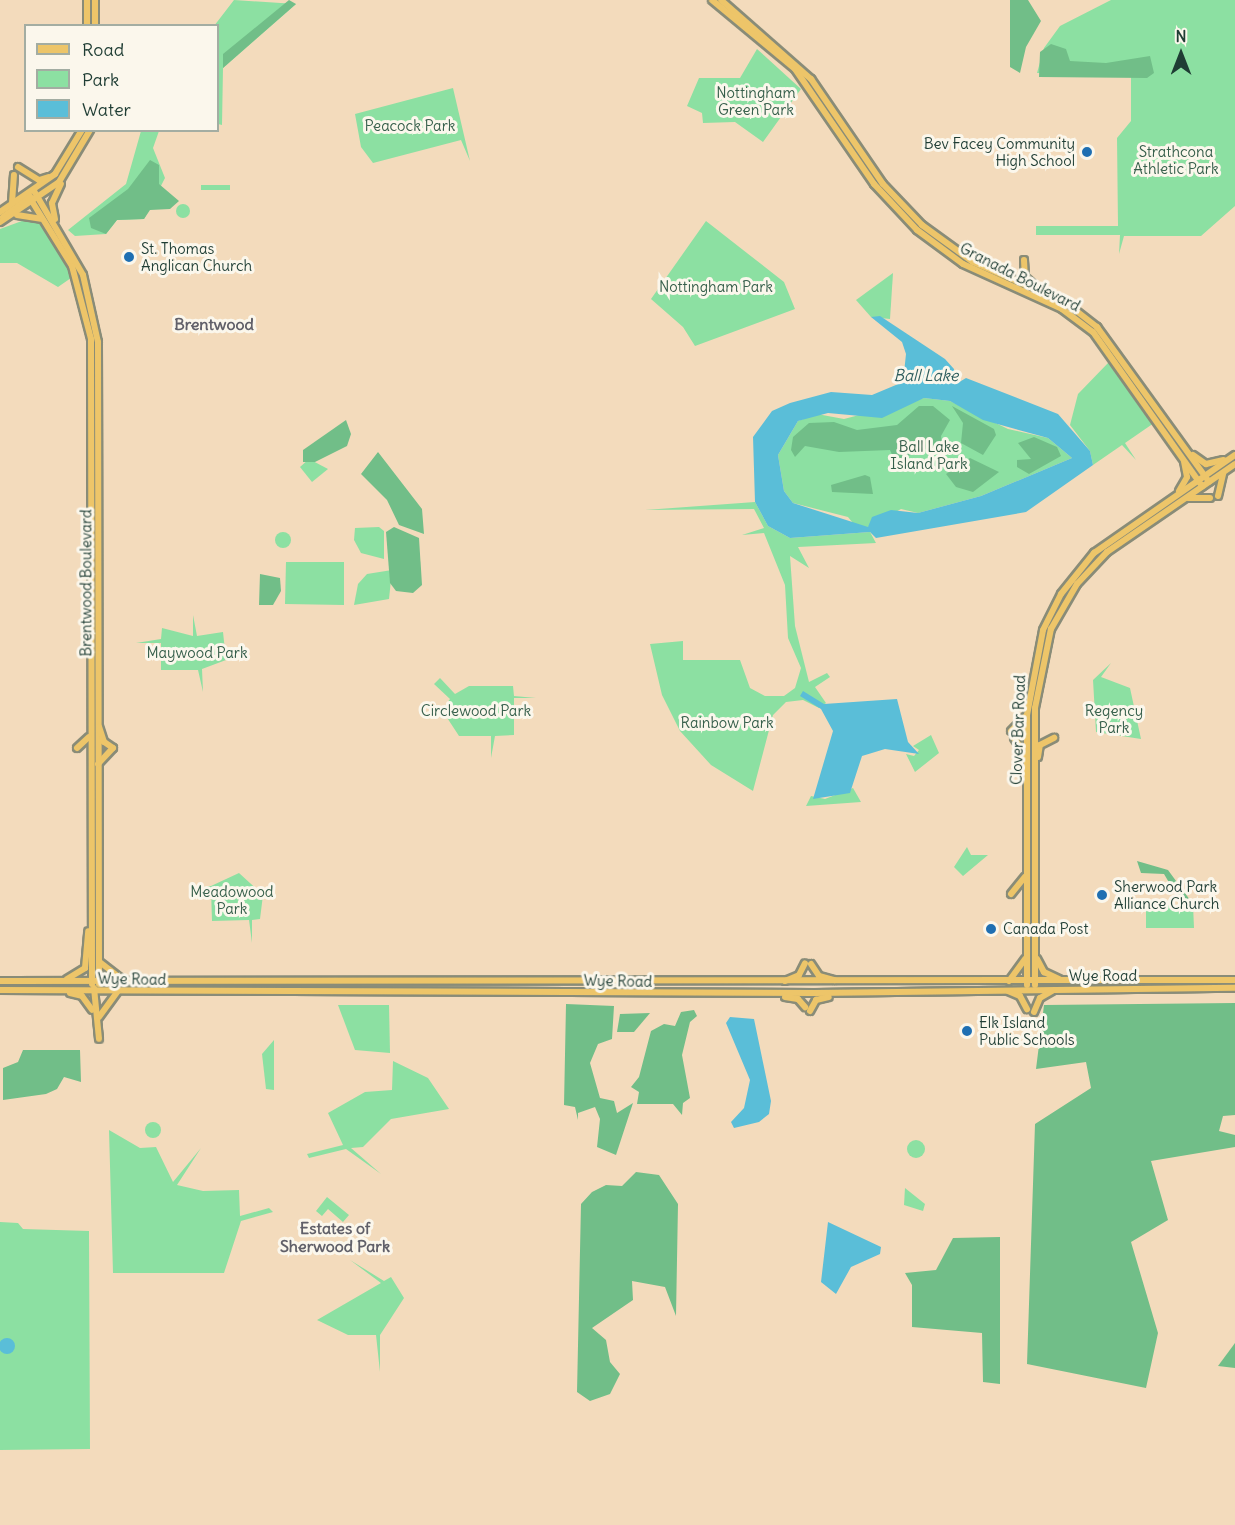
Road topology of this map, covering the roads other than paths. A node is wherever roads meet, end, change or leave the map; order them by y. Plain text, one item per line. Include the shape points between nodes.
1 (87, 0) edge
2 (94, 0) edge
3 (712, 0) edge
4 (721, 0) edge
5 (87, 24) edge
6 (94, 24) edge
7 (81, 132) edge
8 (89, 132) edge
9 (18, 167) dead end
10 (55, 174) junction
11 (14, 175) dead end
12 (67, 175) junction
13 (32, 197) junction
14 (9, 207) junction
15 (0, 212) edge
16 (11, 216) junction
17 (0, 220) edge
18 (47, 223) junction
19 (58, 228) junction
20 (1024, 260) dead end
21 (1048, 293) junction
22 (1183, 450) junction
23 (1235, 455) edge
24 (1235, 464) edge
25 (1228, 469) junction
26 (1207, 479) junction
27 (1200, 483) junction
28 (1218, 496) dead end
29 (1210, 498) dead end
30 (1174, 501) junction
31 (1028, 699) junction
32 (94, 724) junction
33 (1054, 738) dead end
34 (1028, 761) junction
35 (94, 763) junction
36 (1035, 767) junction
37 (1026, 873) junction
38 (91, 892) junction
39 (1011, 894) dead end
40 (1027, 952) junction
41 (1035, 952) junction
42 (99, 954) junction
43 (1235, 980) edge
44 (0, 981) edge
45 (61, 981) junction
46 (1068, 981) junction
47 (95, 982) junction
48 (125, 982) junction
49 (1005, 982) junction
50 (780, 983) junction
51 (849, 983) junction
52 (1027, 985) junction
53 (1035, 985) junction
54 (1057, 988) junction
55 (1235, 988) edge
56 (1002, 989) junction
57 (0, 990) edge
58 (61, 990) junction
59 (95, 990) junction
60 (126, 990) junction
61 (770, 993) junction
62 (847, 993) junction
63 (1027, 1009) dead end
64 (92, 1010) dead end
65 (1034, 1012) dead end
66 (99, 1017) dead end
67 (99, 1039) dead end

1 - 5 main road
2 - 6 main road
3 - 22 main road, Granada Boulevard via 795,69 874,184 917,231 963,264 1062,309 1093,332
4 - 21 main road, Granada Boulevard via 811,79 883,184 922,225 973,262
7 - 10 main road
8 - 12 main road
9 - 10 main road via 39,180
10 - 13 main road
11 - 14 main road via 17,193
12 - 13 main road
12 - 19 main road via 52,202
13 - 14 main road
13 - 16 main road
13 - 17 main road
13 - 18 main road, Brentwood Boulevard
13 - 19 main road, Brentwood Boulevard
14 - 15 main road
16 - 17 main road
16 - 18 main road via 30,213
18 - 32 main road, Brentwood Boulevard via 80,284 91,339
19 - 32 main road, Brentwood Boulevard via 86,283 98,342
20 - 21 main road via 1024,277
21 - 22 main road, Granada Boulevard via 1107,336
22 - 23 main road via 1206,464
22 - 26 main road, Granada Boulevard
22 - 27 main road, Granada Boulevard
22 - 30 main road via 1187,477
23 - 26 main road, Clover Bar Road
24 - 25 main road, Clover Bar Road
25 - 26 main road, Clover Bar Road
25 - 28 main road via 1218,483
26 - 27 main road, Clover Bar Road
27 - 30 main road, Clover Bar Road
29 - 30 main road
30 - 31 main road, Clover Bar Road via 1105,544 1069,582 1043,630
30 - 36 main road, Clover Bar Road via 1107,552 1057,617 1037,687
31 - 34 main road, Clover Bar Road
31 - 34 main road via 1025,721 1013,735
32 - 35 main road, Brentwood Boulevard
32 - 35 main road via 88,741 77,748
32 - 35 main road via 104,742 113,748
33 - 36 main road via 1040,745
34 - 37 main road, Clover Bar Road
35 - 38 main road, Brentwood Boulevard
35 - 42 main road, Brentwood Boulevard
36 - 41 main road, Clover Bar Road
37 - 39 main road
37 - 40 main road, Clover Bar Road
38 - 45 main road via 85,968
38 - 47 main road, Brentwood Boulevard
40 - 49 main road via 1017,976
40 - 52 main road, Clover Bar Road
41 - 46 main road via 1044,972
41 - 53 main road, Clover Bar Road
42 - 47 main road, Brentwood Boulevard
42 - 48 main road via 105,970
43 - 46 main road, Wye Road
44 - 45 main road, Wye Road
45 - 47 main road, Wye Road
46 - 53 main road, Wye Road
47 - 48 main road, Wye Road
47 - 59 main road, Brentwood Boulevard
48 - 50 main road, Wye Road
49 - 51 main road, Wye Road
49 - 52 main road, Wye Road
50 - 51 main road, Wye Road
50 - 51 main road via 799,975 808,963 819,976
52 - 53 main road, Wye Road
52 - 56 main road, Wye Road
53 - 54 main road, Wye Road
54 - 55 main road, Wye Road
54 - 65 main road via 1042,996
56 - 62 main road, Wye Road
56 - 63 main road via 1018,995
57 - 58 main road, Wye Road
58 - 59 main road, Wye Road
58 - 64 main road via 82,996
59 - 60 main road, Wye Road
59 - 67 main road, Brentwood Boulevard
60 - 61 main road, Wye Road
60 - 66 main road via 109,996
61 - 62 main road, Wye Road
61 - 62 main road via 798,999 808,1009 818,999

